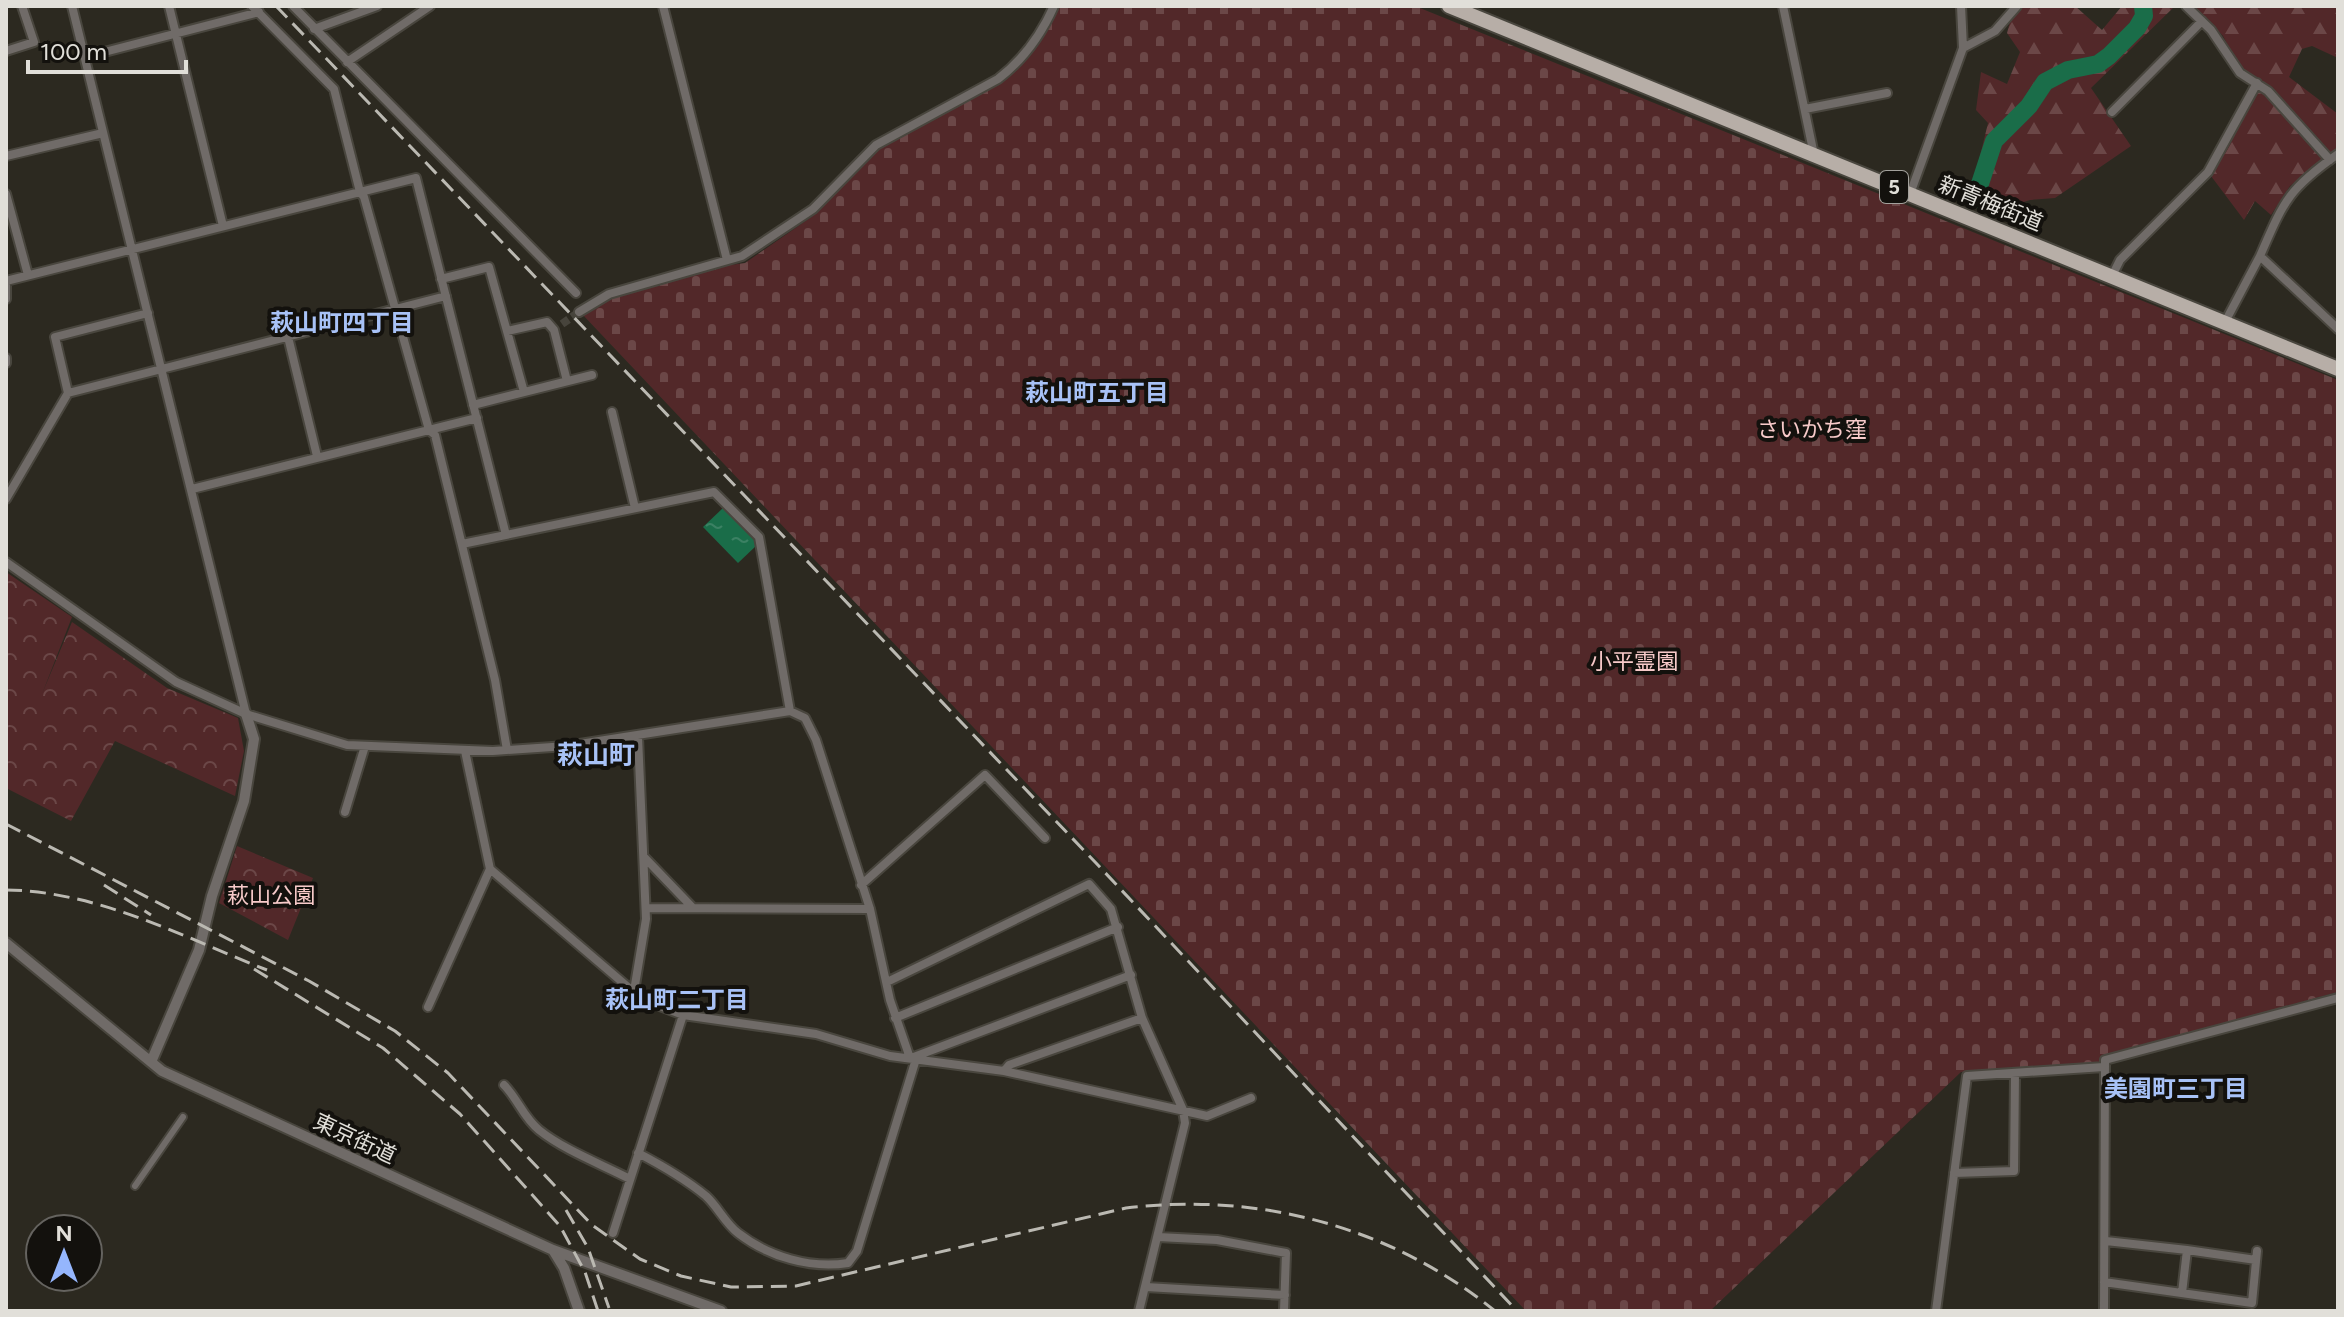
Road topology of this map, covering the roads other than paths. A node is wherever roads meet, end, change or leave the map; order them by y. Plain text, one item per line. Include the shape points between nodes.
1 (22, 6) edge
2 (72, 6) edge
3 (169, 6) edge
4 (293, 6) edge
5 (377, 6) edge
6 (430, 6) edge
7 (663, 6) edge
8 (1054, 6) edge
9 (1783, 6) edge
10 (1961, 6) edge
11 (2017, 6) edge
12 (2186, 6) edge
13 (1453, 7) edge
14 (256, 9) edge
15 (2202, 21) junction
16 (314, 29) junction
17 (176, 33) junction
18 (1963, 48) junction
19 (6, 51) edge
20 (85, 57) junction
21 (347, 62) junction
22 (2257, 83) junction
23 (1887, 93) dead end
24 (1805, 109) junction
25 (2112, 112) dead end
26 (103, 133) junction
27 (1814, 155) junction
28 (6, 156) edge
29 (2334, 157) edge
30 (360, 192) junction
31 (6, 194) edge
32 (1910, 194) junction
33 (223, 226) junction
34 (132, 250) junction
35 (2260, 256) junction
36 (727, 260) junction
37 (28, 275) junction
38 (2112, 276) junction
39 (441, 279) junction
40 (6, 283) edge
41 (576, 293) dead end
42 (446, 296) junction
43 (6, 299) edge
44 (394, 310) junction
45 (579, 312) tunnel mouth
46 (148, 313) junction
47 (2225, 322) junction
48 (2338, 329) edge
49 (507, 331) junction
50 (288, 337) junction
51 (162, 369) junction
52 (2338, 369) edge
53 (592, 375) dead end
54 (567, 381) junction
55 (524, 392) junction
56 (68, 393) junction
57 (473, 405) junction
58 (612, 412) dead end
59 (477, 418) junction
60 (429, 430) junction
61 (317, 456) junction
62 (192, 489) junction
63 (6, 499) edge
64 (635, 508) junction
65 (506, 535) junction
66 (462, 544) junction
67 (6, 562) edge
68 (790, 711) junction
69 (246, 714) junction
70 (638, 737) junction
71 (365, 746) junction
72 (507, 750) junction
73 (465, 751) junction
74 (345, 812) dead end
75 (1045, 838) dead end
76 (644, 856) junction
77 (490, 869) junction
78 (861, 885) junction
79 (692, 907) junction
80 (646, 908) junction
81 (870, 909) junction
82 (1118, 927) junction
83 (6, 943) edge
84 (1131, 975) junction
85 (887, 982) junction
86 (634, 991) junction
87 (2338, 998) edge
88 (428, 1007) dead end
89 (683, 1015) junction
90 (895, 1018) junction
91 (1142, 1018) junction
92 (913, 1059) junction
93 (151, 1062) junction
94 (2104, 1067) junction
95 (1004, 1071) junction
96 (2015, 1074) junction
97 (504, 1085) dead end
98 (1251, 1098) dead end
99 (1183, 1110) junction
100 (183, 1117) dead end
101 (638, 1153) junction
102 (1954, 1173) junction
103 (630, 1179) junction
104 (135, 1186) dead end
105 (613, 1233) dead end
106 (1158, 1237) junction
107 (2106, 1241) junction
108 (553, 1250) junction
109 (2187, 1250) junction
110 (2104, 1282) junction
111 (1146, 1287) junction
112 (2182, 1293) junction
113 (1285, 1295) junction
114 (579, 1311) edge
115 (721, 1311) edge
116 (1139, 1311) edge
117 (1284, 1311) edge
118 (1936, 1311) edge
119 (2104, 1311) edge

1 - 19 street via 34,42
2 - 20 street
3 - 17 street
4 - 16 street
5 - 16 street
6 - 21 street
7 - 36 street
8 - 36 street via 1015,66 876,145 813,209 742,256
9 - 24 street
10 - 18 street
11 - 18 street via 1995,31
12 - 15 street
13 - 27 main road, 新青梅街道 / 5
14 - 17 street
14 - 30 street via 334,89
15 - 22 street via 2229,61
15 - 25 street
16 - 21 street
17 - 20 street
17 - 33 street
18 - 32 street
20 - 26 street
21 - 41 street
22 - 29 street
22 - 38 street via 2208,172 2120,260
23 - 24 street
24 - 27 street
26 - 28 street
26 - 34 street
27 - 32 main road, 新青梅街道 / 5
29 - 35 street via 2295,187
30 - 33 street
30 - 39 street via 416,178
30 - 44 street
31 - 37 street
32 - 38 main road, 新青梅街道 / 5
33 - 34 street
34 - 37 street
34 - 46 street
35 - 47 street
35 - 48 street
36 - 45 street via 609,294
37 - 40 street
38 - 47 main road, 新青梅街道 / 5
39 - 42 street
39 - 49 street via 489,267
40 - 43 street
42 - 44 street
42 - 57 street
44 - 50 street
44 - 60 street
46 - 51 street
46 - 56 street via 55,337
47 - 52 main road, 新青梅街道 / 5
49 - 54 street via 547,322 558,327
49 - 55 street
50 - 51 street
50 - 61 street
51 - 56 street
51 - 62 street
53 - 54 street
54 - 55 street
55 - 57 street
56 - 63 street
57 - 59 street
58 - 64 street
59 - 60 street
59 - 65 street
60 - 61 street
60 - 66 street via 435,435
61 - 62 street
62 - 69 street
64 - 65 street
64 - 68 street via 714,492 759,537
65 - 66 street
66 - 72 street
67 - 69 street via 176,682
68 - 70 street
68 - 78 street via 805,718 816,740
69 - 71 street via 332,742
69 - 93 street via 254,739 244,801 199,950
70 - 72 street
70 - 76 street
71 - 73 street
71 - 74 street
72 - 73 street
73 - 77 street
75 - 78 street via 985,775
76 - 79 street
76 - 80 street
77 - 86 street
77 - 88 street
78 - 81 street
79 - 80 street
79 - 81 street
80 - 86 street
81 - 85 street
82 - 84 street
82 - 85 street via 1111,909 1089,884
82 - 90 street
83 - 93 street, 東京街道
84 - 91 street
84 - 92 street
85 - 90 street
86 - 89 street via 658,1008
87 - 94 street via 2105,1060
89 - 92 street via 816,1034
89 - 101 street
90 - 92 street
91 - 95 street
91 - 99 street
92 - 95 street
92 - 101 street via 857,1251 848,1263 828,1266 789,1260 738,1233 709,1199
93 - 108 street, 東京街道
94 - 96 street
94 - 107 street
95 - 99 street
96 - 102 street via 1967,1076
96 - 102 street via 2014,1171
97 - 103 street via 540,1131
98 - 99 street via 1207,1116
99 - 106 street via 1180,1150
100 - 104 street
101 - 103 street
102 - 118 street
103 - 105 street
106 - 111 street
106 - 113 street via 1217,1240 1286,1253
107 - 109 street
107 - 110 street
108 - 114 street
108 - 115 street, 東京街道
109 - 112 street
109 - 112 street via 2257,1255 2252,1303
110 - 112 street
110 - 119 street
111 - 113 street
111 - 116 street
113 - 117 street

